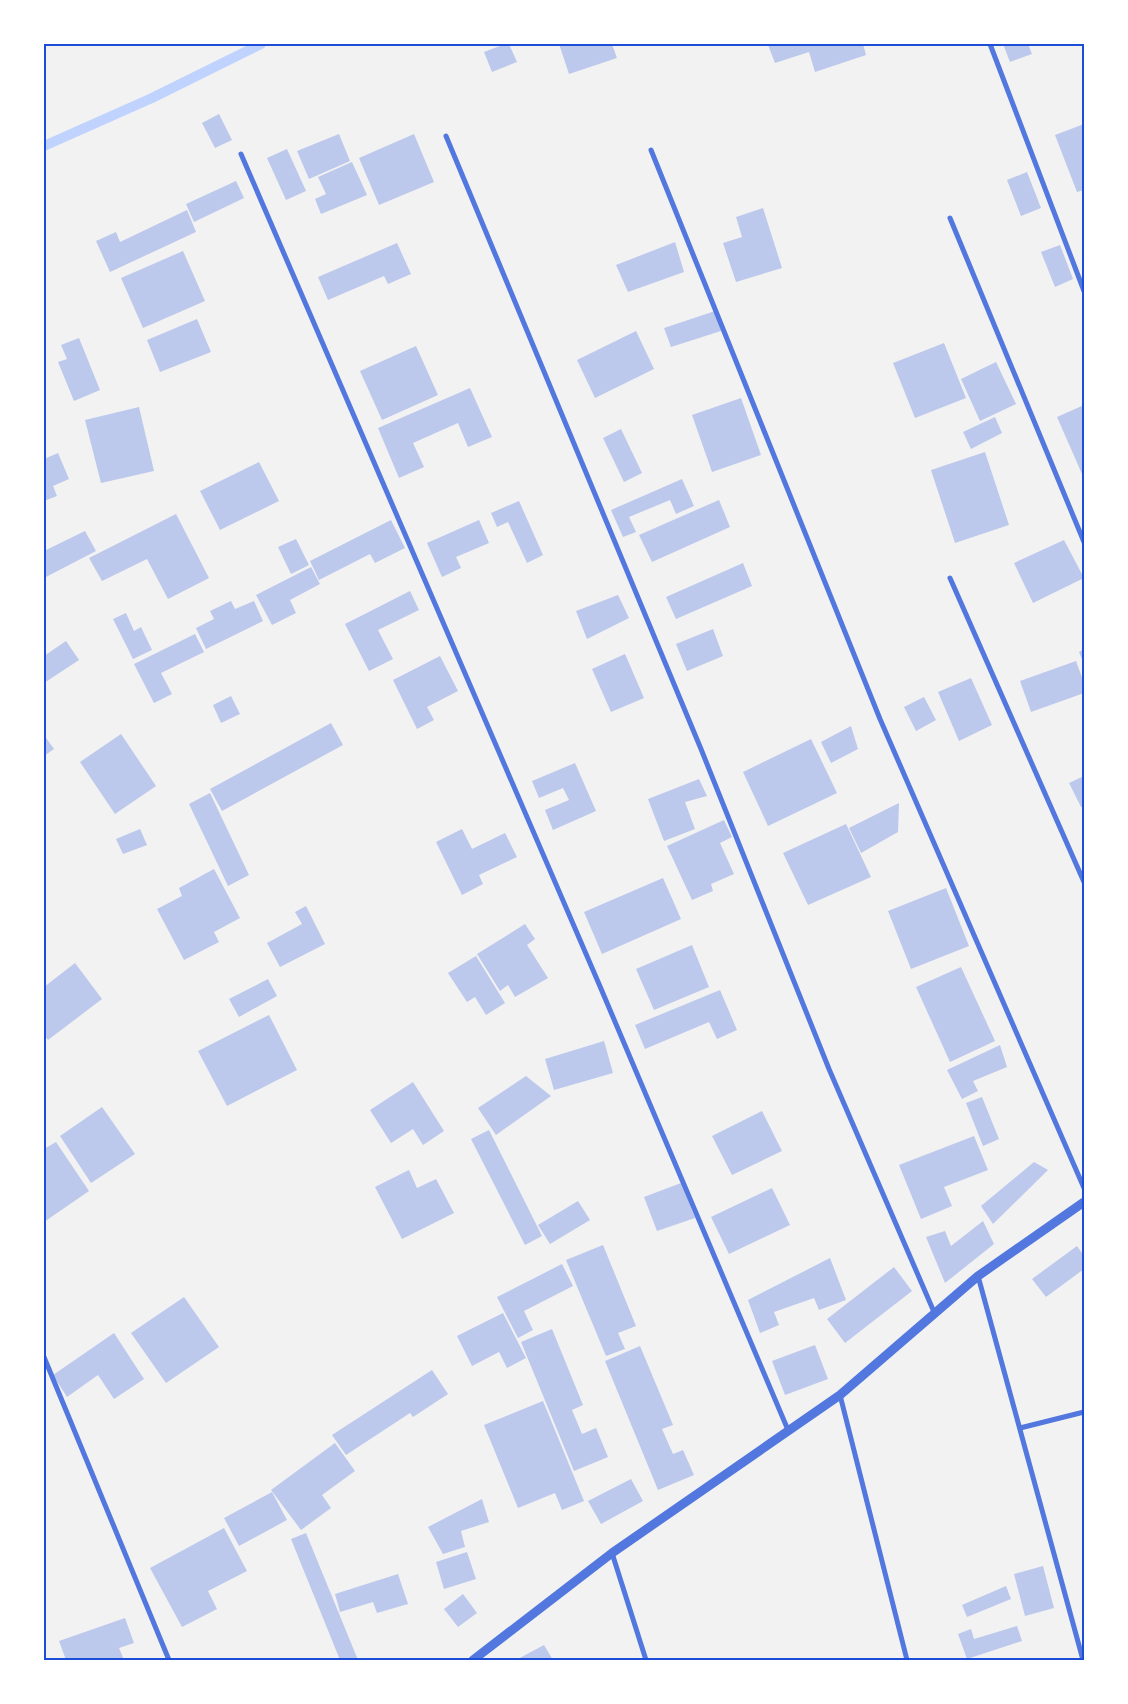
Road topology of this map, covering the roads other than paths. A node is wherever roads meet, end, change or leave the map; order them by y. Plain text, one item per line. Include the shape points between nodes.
1 (990, 44) edge
2 (446, 136) dead end
3 (651, 150) dead end
4 (242, 154) dead end
5 (950, 218) dead end
6 (1084, 291) edge
7 (1084, 542) edge
8 (950, 578) dead end
9 (1084, 882) edge
10 (1084, 1188) edge
11 (1084, 1202) edge
12 (978, 1276) junction
13 (934, 1312) junction
14 (44, 1357) edge
15 (840, 1396) junction
16 (1084, 1412) edge
17 (1020, 1428) junction
18 (788, 1430) junction
19 (612, 1553) junction
20 (169, 1660) edge
21 (473, 1660) edge
22 (646, 1660) edge
23 (907, 1660) edge
24 (1083, 1660) edge

1 - 6 street
2 - 13 street via 701,749 829,1068
3 - 10 street via 880,719
4 - 18 street
5 - 7 street
8 - 9 street
11 - 12 street
12 - 13 street
12 - 17 street
13 - 15 street
14 - 20 street
15 - 18 street
15 - 23 street
16 - 17 street
17 - 24 street
18 - 19 street
19 - 21 street
19 - 22 street

